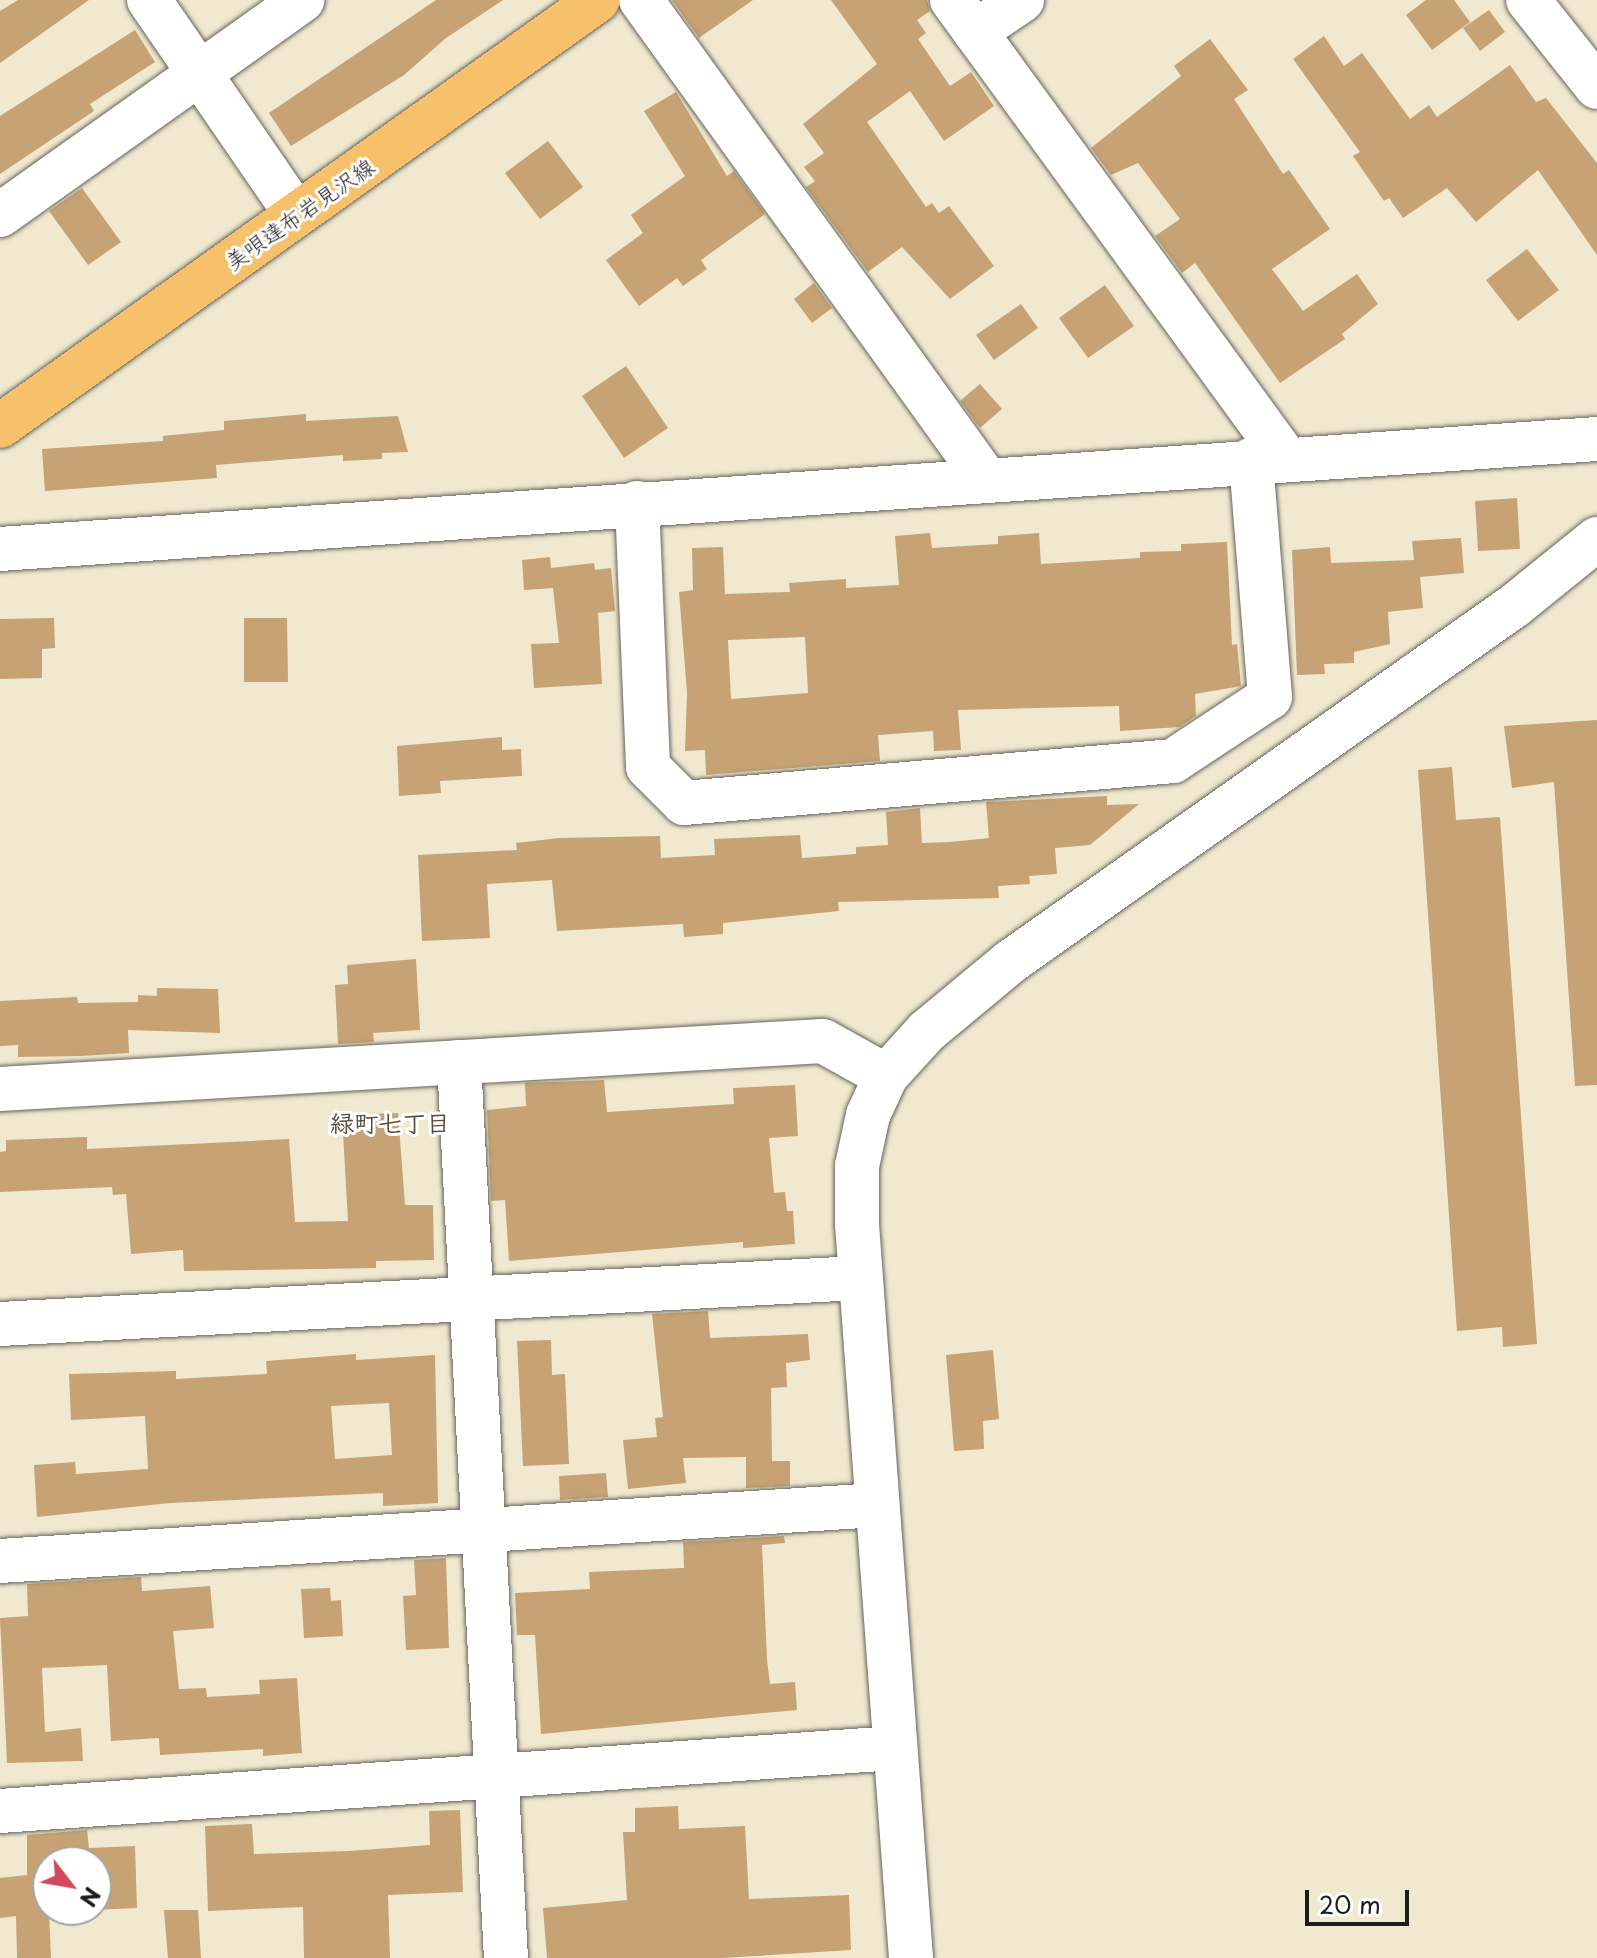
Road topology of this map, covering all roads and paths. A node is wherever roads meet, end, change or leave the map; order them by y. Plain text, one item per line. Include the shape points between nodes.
1 (149, 0) edge
2 (302, 0) edge
3 (641, 0) edge
4 (1022, 0) edge
5 (1528, 0) edge
6 (583, 4) edge
7 (964, 16) edge
8 (200, 74) junction
9 (1597, 87) edge
10 (296, 214) junction
11 (0, 215) edge
12 (0, 426) edge
13 (1597, 439) edge
14 (1268, 459) junction
15 (986, 479) junction
16 (637, 503) junction
17 (1597, 539) edge
18 (0, 549) edge
19 (459, 1062) junction
20 (886, 1076) junction
21 (0, 1089) edge
22 (859, 1278) junction
23 (471, 1299) junction
24 (0, 1324) edge
25 (877, 1505) junction
26 (482, 1531) junction
27 (0, 1561) edge
28 (895, 1748) junction
29 (493, 1777) junction
30 (0, 1811) edge
31 (506, 1958) edge
32 (911, 1958) edge

1 - 8 street
2 - 8 street
3 - 15 street
4 - 7 street
5 - 9 street
6 - 10 main road, 美唄達布岩見沢線
7 - 14 street
8 - 10 street
8 - 11 street
10 - 12 main road, 美唄達布岩見沢線
13 - 14 street
14 - 15 street
14 - 16 street via 1270,697 1173,761 684,803 648,767
15 - 16 street
16 - 18 street
17 - 20 street via 1514,606 1010,962 927,1031
19 - 20 street via 823,1041
19 - 21 street
19 - 23 street
20 - 22 street via 868,1115 857,1166
22 - 23 street
22 - 25 street
23 - 24 street
23 - 26 street
25 - 26 street
25 - 28 street
26 - 27 street
26 - 29 street
28 - 29 street
28 - 32 street
29 - 30 street
29 - 31 street

